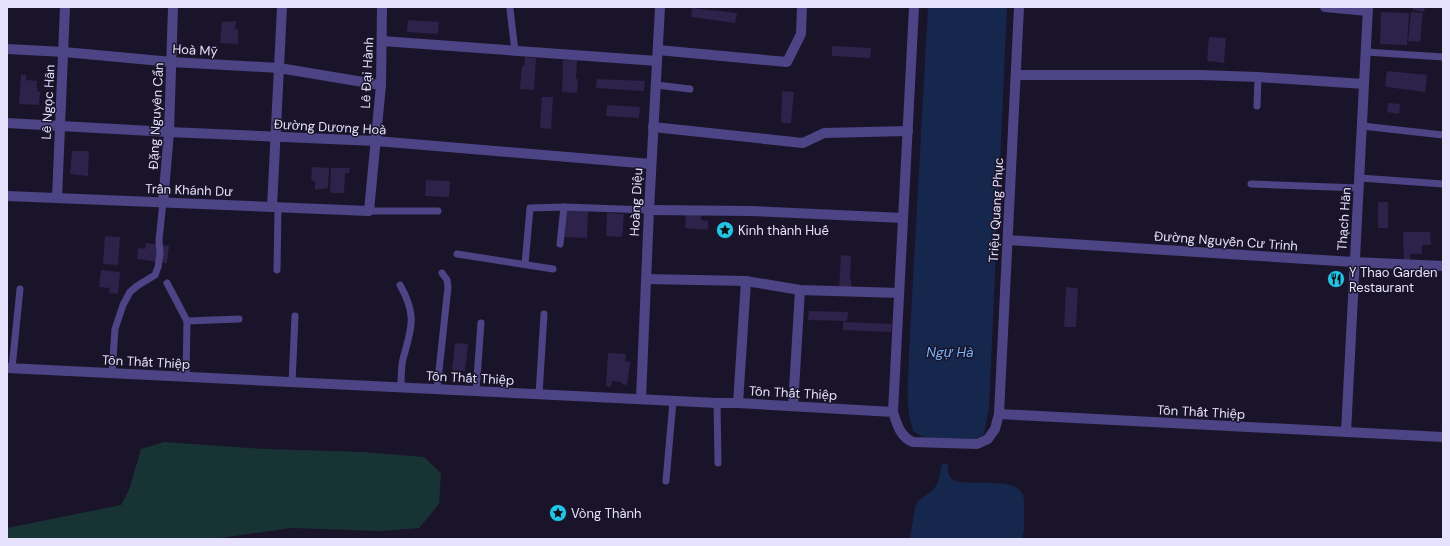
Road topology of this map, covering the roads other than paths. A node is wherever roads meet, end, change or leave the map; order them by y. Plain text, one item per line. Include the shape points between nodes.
1 (66, 7) edge
2 (173, 7) edge
3 (282, 7) edge
4 (382, 7) edge
5 (660, 7) edge
6 (802, 7) edge
7 (914, 7) edge
8 (1019, 7) edge
9 (1325, 7) edge
10 (510, 8) dead end
11 (1368, 9) edge
12 (382, 41) junction
13 (7, 49) edge
14 (658, 50) junction
15 (64, 52) junction
16 (515, 52) junction
17 (1366, 52) junction
18 (1443, 57) edge
19 (657, 61) junction
20 (172, 62) junction
21 (279, 68) junction
22 (1016, 75) junction
23 (1258, 77) junction
24 (1364, 84) junction
25 (381, 85) junction
26 (656, 85) junction
27 (690, 89) dead end
28 (1257, 106) dead end
29 (7, 123) edge
30 (60, 126) junction
31 (1362, 126) junction
32 (653, 127) junction
33 (908, 131) junction
34 (169, 132) junction
35 (1443, 135) edge
36 (275, 137) junction
37 (376, 142) junction
38 (651, 164) junction
39 (1359, 183) junction
40 (1251, 184) dead end
41 (1443, 184) edge
42 (7, 196) edge
43 (56, 198) junction
44 (163, 202) junction
45 (275, 207) junction
46 (564, 207) junction
47 (649, 210) junction
48 (369, 211) junction
49 (438, 212) dead end
50 (903, 218) junction
51 (1008, 240) junction
52 (560, 244) dead end
53 (457, 254) dead end
54 (1354, 262) junction
55 (525, 264) junction
56 (1443, 266) edge
57 (553, 269) dead end
58 (277, 270) dead end
59 (442, 273) dead end
60 (646, 279) junction
61 (746, 281) junction
62 (167, 283) dead end
63 (400, 285) dead end
64 (20, 289) dead end
65 (800, 290) junction
66 (899, 292) junction
67 (544, 314) dead end
68 (295, 316) dead end
69 (239, 319) dead end
70 (186, 321) junction
71 (480, 323) dead end
72 (9, 368) edge
73 (112, 373) junction
74 (186, 377) junction
75 (292, 383) junction
76 (401, 387) junction
77 (437, 389) junction
78 (476, 391) junction
79 (539, 394) junction
80 (641, 399) junction
81 (673, 401) junction
82 (717, 403) junction
83 (738, 403) junction
84 (793, 406) junction
85 (893, 412) junction
86 (999, 414) junction
87 (1346, 432) junction
88 (1443, 437) edge
89 (718, 463) dead end
90 (666, 480) dead end

1 - 15 street, Lê Ngọc Hân
2 - 20 street, Đặng Nguyên Cẩn
3 - 21 street
4 - 12 street, Lê Đại Hành
5 - 14 street, Hoàng Diệu
6 - 14 street via 801,34 788,62
7 - 33 street
8 - 22 street, Triệu Quang Phục
9 - 11 street
10 - 16 lane
11 - 17 street, Thạch Hãn
12 - 16 street
12 - 25 street, Lê Đại Hành
13 - 15 street, Hoà Mỹ
14 - 19 street, Hoàng Diệu
15 - 20 street, Hoà Mỹ
15 - 30 street, Lê Ngọc Hân
16 - 19 street
17 - 18 lane
17 - 24 street, Thạch Hãn
19 - 26 street, Hoàng Diệu
20 - 21 street, Hoà Mỹ
20 - 34 street, Đặng Nguyên Cẩn
21 - 25 street, Hoà Mỹ
21 - 36 street
22 - 23 street via 1171,74
22 - 51 street, Triệu Quang Phục
23 - 24 street
23 - 28 lane
24 - 31 street, Thạch Hãn
25 - 37 street, Lê Đại Hành
26 - 27 lane
26 - 32 street, Hoàng Diệu
29 - 30 street, Đường Dương Hoà
30 - 34 street, Đường Dương Hoà
30 - 43 street, Lê Ngọc Hân
31 - 35 lane
31 - 39 street, Thạch Hãn
32 - 33 street via 803,143 824,133
32 - 38 street, Hoàng Diệu
33 - 50 street
34 - 36 street, Đường Dương Hoà
34 - 44 street, Đặng Nguyên Cẩn
36 - 37 street, Đường Dương Hoà
36 - 45 street
37 - 38 street, Đường Dương Hoà
37 - 48 street, Lê Đại Hành
38 - 47 street, Hoàng Diệu
39 - 40 lane
39 - 41 lane
39 - 54 street, Thạch Hãn
42 - 43 street, Trần Khánh Dư
43 - 44 street, Trần Khánh Dư
44 - 45 street, Trần Khánh Dư
44 - 73 lane via 158,240 158,267 155,275 130,292 123,305 115,329
45 - 48 street, Trần Khánh Dư
45 - 58 lane
46 - 47 lane
46 - 52 lane
46 - 55 lane via 530,208
47 - 50 street via 750,211
47 - 60 street, Hoàng Diệu
48 - 49 lane
50 - 66 street
51 - 54 street, Đường Nguyễn Cư Trinh
51 - 86 street, Triệu Quang Phục
53 - 55 lane
54 - 56 street, Đường Nguyễn Cư Trinh
54 - 87 street, Thạch Hãn
55 - 57 lane
59 - 77 lane via 448,287
60 - 61 street
60 - 80 street, Hoàng Diệu
61 - 65 street
61 - 83 street
62 - 70 lane
63 - 76 lane via 410,305 412,317 403,360
64 - 72 lane
65 - 66 street
65 - 84 street
66 - 85 street
67 - 79 lane
68 - 75 lane
69 - 70 lane
70 - 74 lane
71 - 78 lane
72 - 73 street, Tôn Thất Thiệp
73 - 74 street, Tôn Thất Thiệp
74 - 75 street, Tôn Thất Thiệp
75 - 76 street, Tôn Thất Thiệp
76 - 77 street, Tôn Thất Thiệp
77 - 78 street, Tôn Thất Thiệp
78 - 79 street, Tôn Thất Thiệp
79 - 80 street, Tôn Thất Thiệp
80 - 81 street, Tôn Thất Thiệp
81 - 82 street, Tôn Thất Thiệp
81 - 90 lane
82 - 83 street, Tôn Thất Thiệp
82 - 89 lane
83 - 84 street, Tôn Thất Thiệp
84 - 85 street, Tôn Thất Thiệp
85 - 86 street via 905,439 913,442 977,444 988,439 995,429
86 - 87 street, Tôn Thất Thiệp
87 - 88 street, Tôn Thất Thiệp

